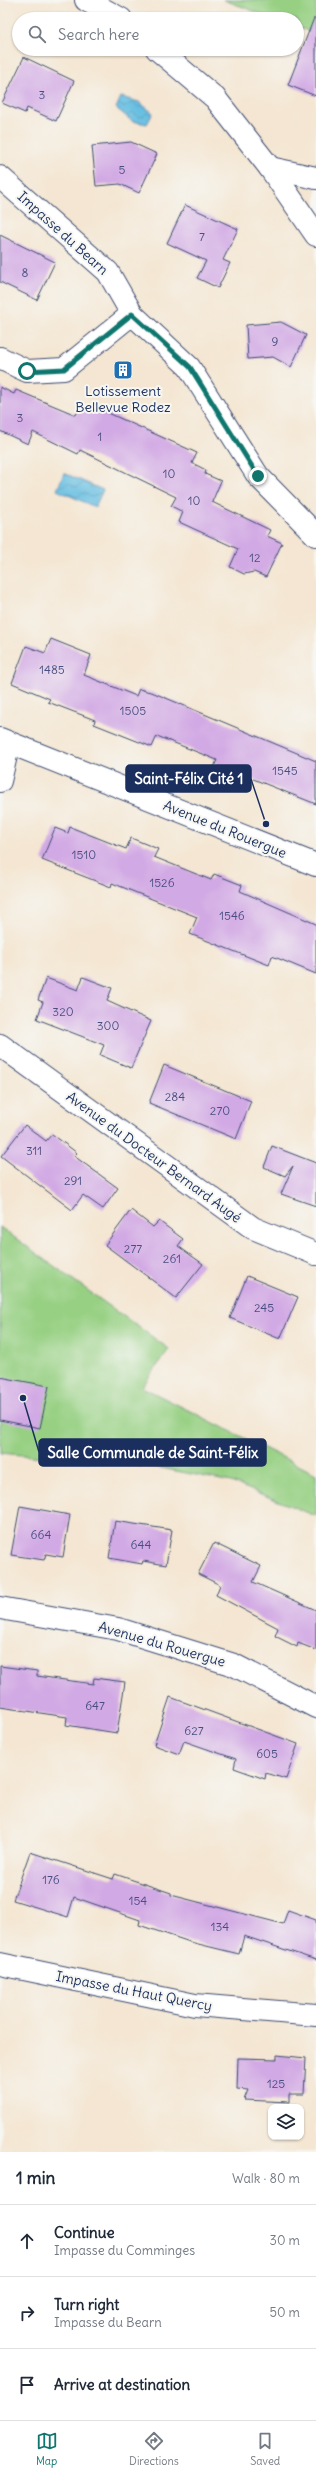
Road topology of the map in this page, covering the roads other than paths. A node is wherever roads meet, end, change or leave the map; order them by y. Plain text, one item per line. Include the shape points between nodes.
1 (86, 0) edge
2 (108, 12) edge
3 (165, 56) edge
4 (270, 168) junction
5 (0, 176) edge
6 (316, 178) edge
7 (316, 235) edge
8 (132, 314) junction
9 (0, 358) edge
10 (316, 535) edge
11 (5, 741) edge
12 (0, 781) edge
13 (316, 865) edge
14 (0, 1045) edge
15 (316, 1254) edge
16 (0, 1608) edge
17 (316, 1707) edge
18 (0, 1964) edge
19 (316, 2015) edge

1 - 2 street
3 - 4 street via 215,98
4 - 6 street
4 - 7 street
5 - 8 street, Impasse du Bearn via 108,272
8 - 9 street via 64,369 27,371
8 - 10 street, Impasse du Bearn via 190,367 258,476
11 - 12 street
11 - 13 street, Avenue du Rouergue
14 - 15 street, Avenue du Docteur Bernard Augé via 253,1228
16 - 17 street, Avenue du Rouergue via 118,1629 234,1665
18 - 19 street, Impasse du Haut Quercy via 195,2005

